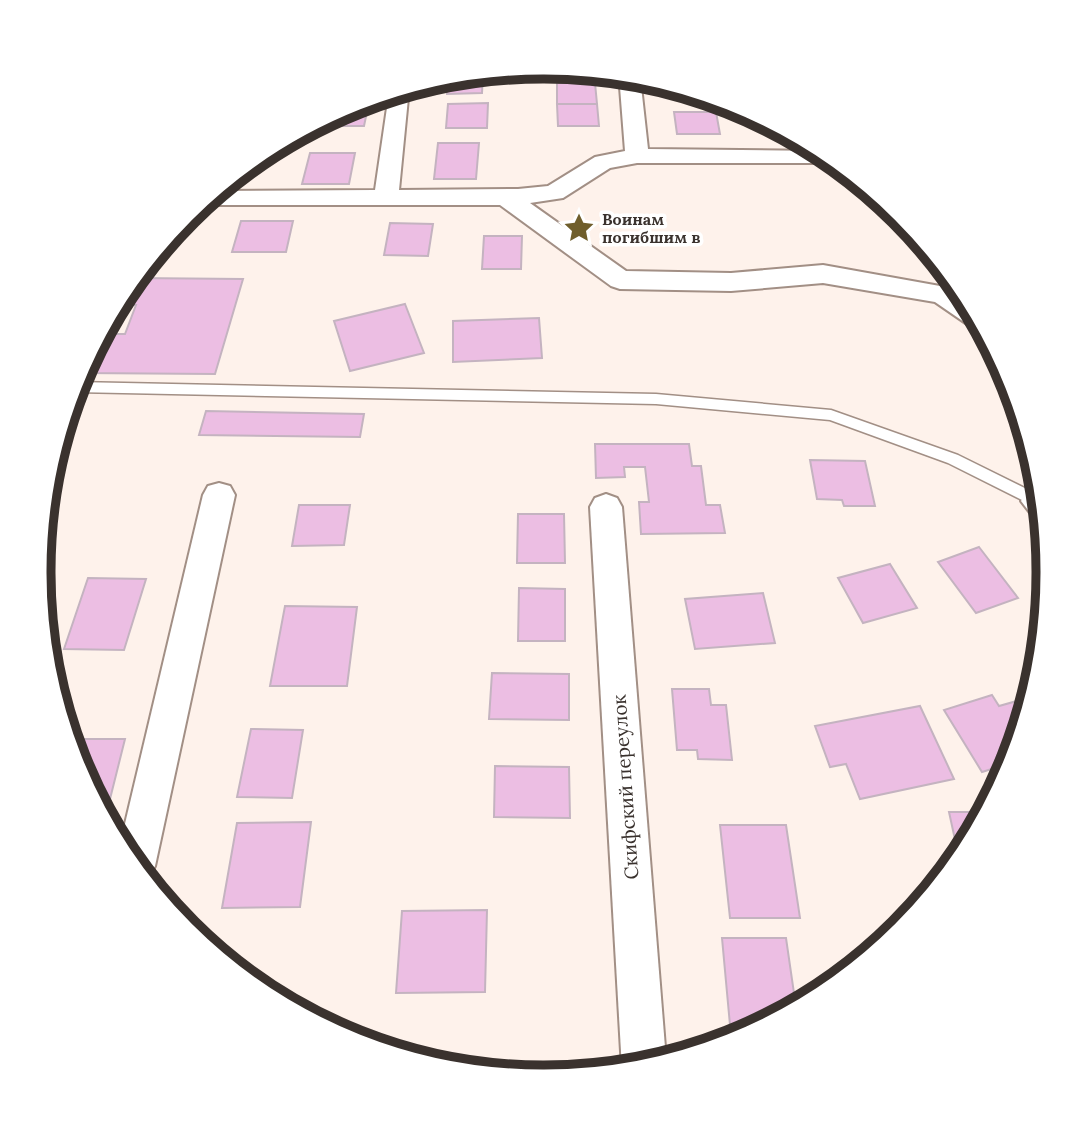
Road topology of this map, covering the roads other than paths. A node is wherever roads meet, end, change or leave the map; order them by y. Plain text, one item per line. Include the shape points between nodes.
1 (630, 87) edge
2 (399, 101) edge
3 (637, 156) junction
4 (810, 158) edge
5 (505, 197) junction
6 (386, 198) junction
7 (223, 199) edge
8 (956, 303) edge
9 (86, 387) edge
10 (219, 495) dead end
11 (1030, 497) edge
12 (606, 507) dead end
13 (138, 852) edge
14 (643, 1054) edge

1 - 3 street
2 - 6 street
3 - 4 street
3 - 5 street via 603,162 554,193
5 - 6 street
5 - 8 street via 620,280 730,282 823,274 942,294
6 - 7 street
9 - 11 lane via 656,399 831,415 953,459
10 - 13 street
12 - 14 street, Скифский переулок

